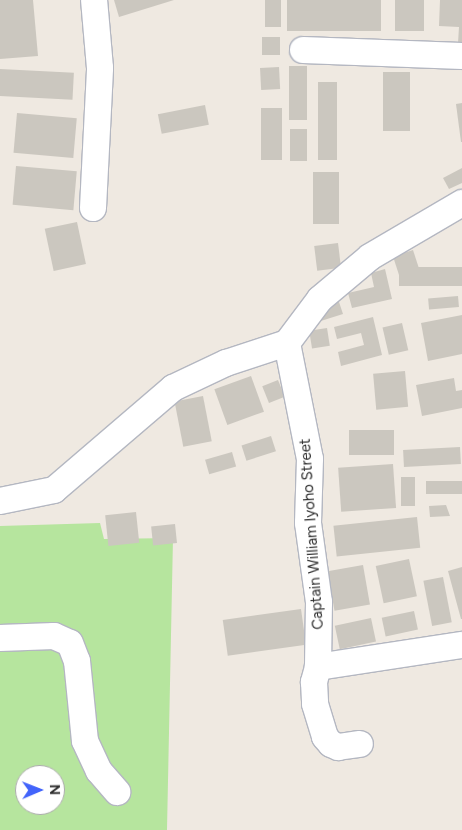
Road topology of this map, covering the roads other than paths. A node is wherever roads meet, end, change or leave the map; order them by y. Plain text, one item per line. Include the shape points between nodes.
1 (94, 0) edge
2 (304, 50) dead end
3 (462, 56) edge
4 (462, 203) edge
5 (94, 208) dead end
6 (287, 343) junction
7 (0, 501) edge
8 (0, 638) edge
9 (462, 644) edge
10 (318, 667) junction
11 (360, 744) dead end
12 (117, 792) dead end

1 - 5 street via 100,68
2 - 3 street
4 - 6 street via 370,257 320,299
6 - 7 street via 226,363 174,388 54,490
6 - 10 street, Captain William Iyoho Street via 310,459 308,523 319,602
8 - 12 street via 54,636 70,643 77,660 85,740 99,771
9 - 10 street
10 - 11 street, Captain William Iyoho Street via 314,682 316,704 325,737 338,747

